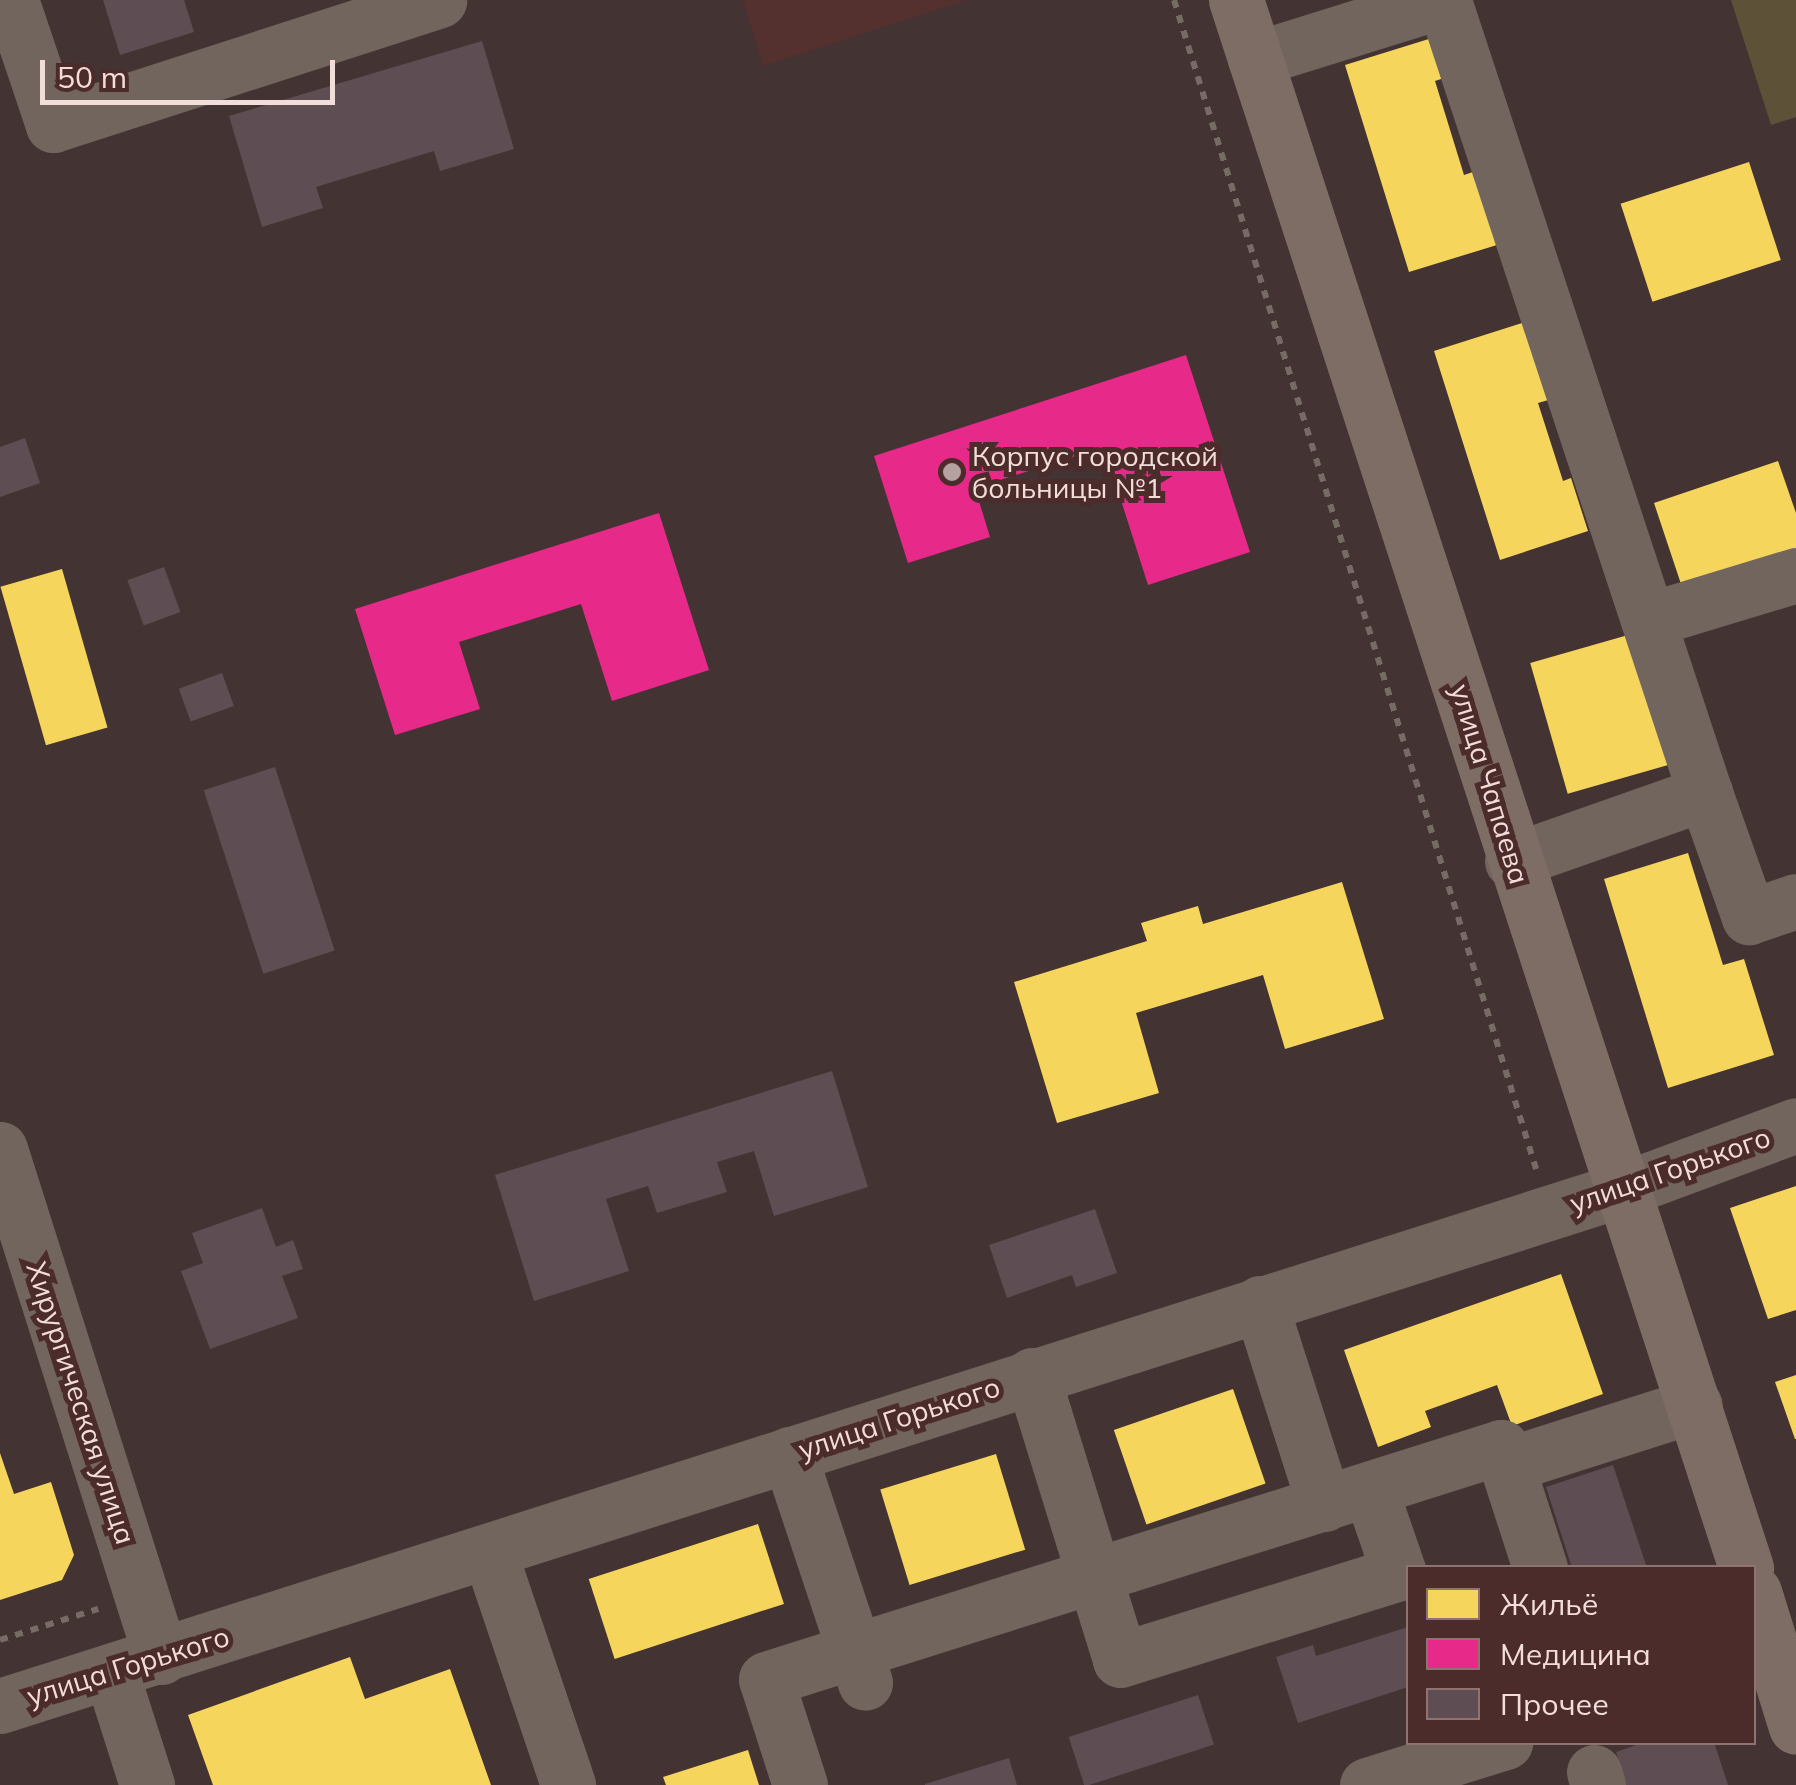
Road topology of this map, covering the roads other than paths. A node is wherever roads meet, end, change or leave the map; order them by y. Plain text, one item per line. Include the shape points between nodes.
1 (11, 0) edge
2 (439, 0) edge
3 (1236, 0) edge
4 (1444, 0) edge
5 (1255, 59) junction
6 (1796, 576) edge
7 (1648, 620) junction
8 (1706, 793) junction
9 (1512, 860) junction
10 (1796, 901) edge
11 (1796, 1125) edge
12 (0, 1149) edge
13 (1627, 1188) junction
14 (1260, 1303) junction
15 (1032, 1375) junction
16 (1695, 1404) junction
17 (789, 1454) junction
18 (1507, 1465) junction
19 (1347, 1496) junction
20 (490, 1551) junction
21 (1539, 1565) edge
22 (1745, 1565) edge
23 (1096, 1575) junction
24 (1756, 1606) edge
25 (1764, 1663) edge
26 (136, 1665) junction
27 (860, 1669) junction
28 (0, 1706) edge
29 (1796, 1727) edge
30 (1487, 1760) edge
31 (147, 1785) edge
32 (568, 1785) edge
33 (800, 1785) edge
34 (1367, 1785) edge

1 - 2 street via 53,125
3 - 5 main road, улица Чапаева
4 - 5 street
4 - 7 street
5 - 9 main road, улица Чапаева
6 - 7 street
7 - 8 street
8 - 9 street
8 - 10 street via 1749,916
9 - 13 main road, улица Чапаева
11 - 13 street, улица Горького
12 - 26 street, Хирургическая улица via 142,1596
13 - 14 street, улица Горького
13 - 16 main road, улица Чапаева
14 - 15 street, улица Горького
14 - 19 street
15 - 17 street, улица Горького
15 - 23 street
16 - 18 street
16 - 22 main road, улица Чапаева
17 - 20 street, улица Горького
17 - 27 street
18 - 19 street via 1502,1447
18 - 21 street
19 - 23 street
19 - 23 street via 1399,1573 1120,1660
20 - 26 street, улица Горького
20 - 32 street
23 - 27 street
24 - 25 main road
25 - 29 main road
26 - 28 street, улица Горького
26 - 31 street, Хирургическая улица
27 - 33 street via 766,1679
30 - 34 street

